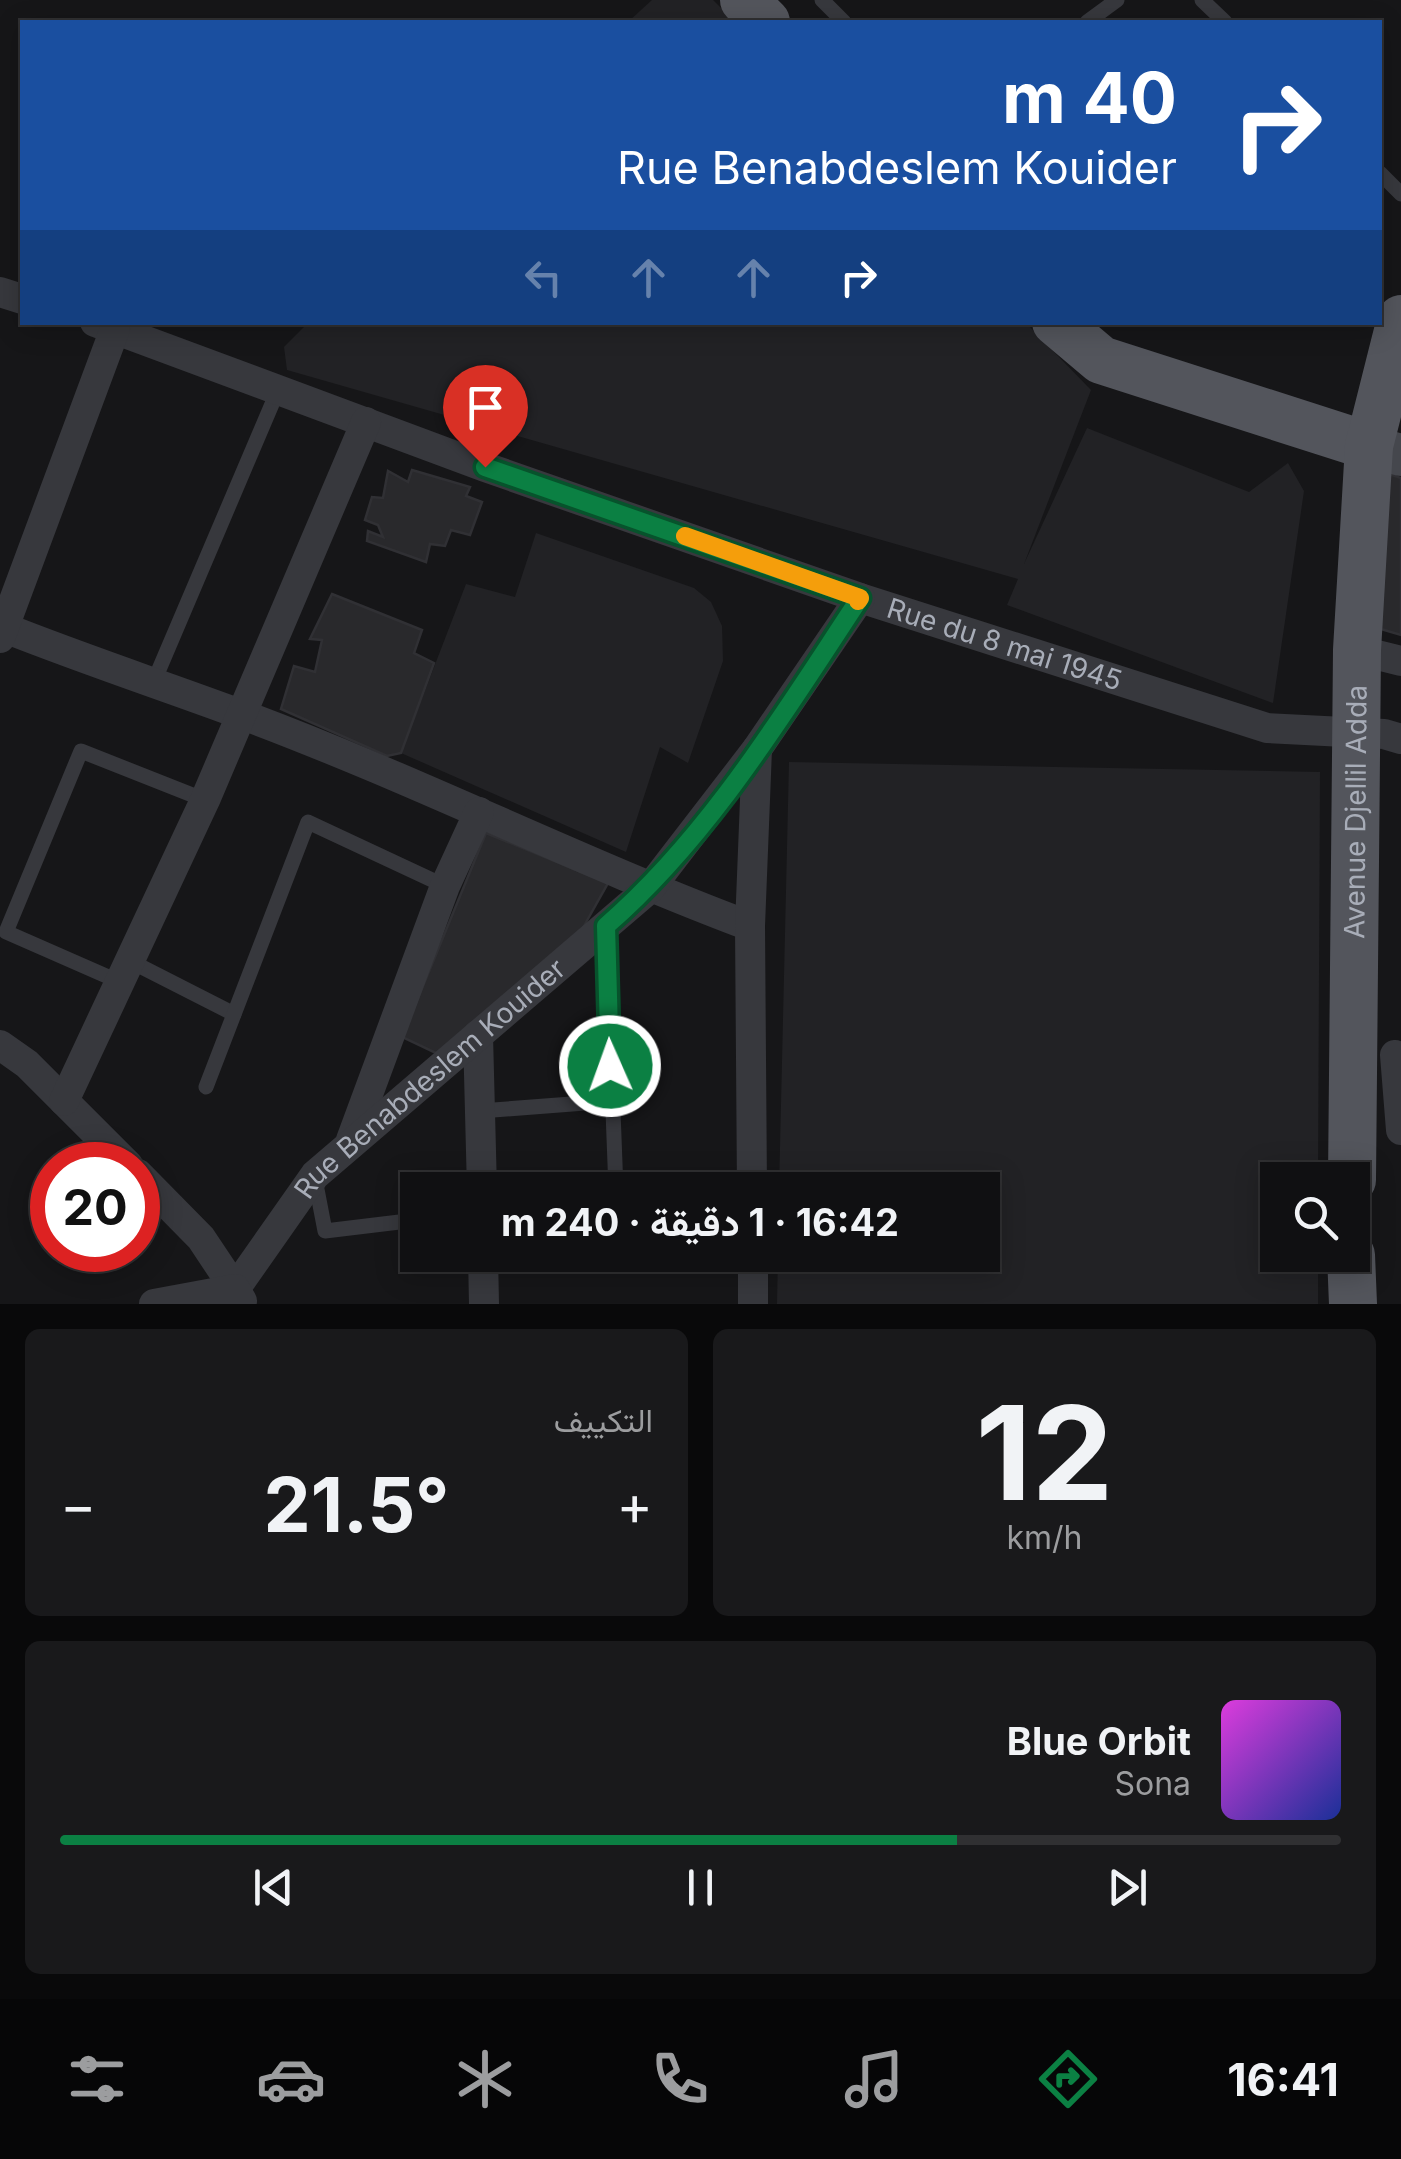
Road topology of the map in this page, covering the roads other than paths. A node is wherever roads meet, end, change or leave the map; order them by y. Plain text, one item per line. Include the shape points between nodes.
1 (744, 0) edge
2 (822, 0) edge
3 (1117, 0) edge
4 (1202, 0) edge
5 (764, 20) edge
6 (842, 20) edge
7 (1089, 20) edge
8 (1224, 20) edge
9 (1382, 175) edge
10 (1401, 194) edge
11 (1401, 319) edge
12 (1060, 325) edge
13 (105, 326) edge
14 (278, 390) junction
15 (366, 422) junction
16 (1385, 450) edge
17 (860, 598) junction
18 (2, 631) edge
19 (1379, 655) edge
20 (152, 686) junction
21 (242, 715) junction
22 (1379, 736) edge
23 (757, 749) junction
24 (205, 800) junction
25 (479, 812) junction
26 (444, 886) junction
27 (650, 888) junction
28 (606, 926) junction
29 (750, 926) junction
30 (125, 972) junction
31 (234, 1014) junction
32 (478, 1035) junction
33 (0, 1045) edge
34 (1384, 1056) edge
35 (206, 1088) dead end
36 (611, 1101) junction
37 (64, 1102) junction
38 (480, 1111) junction
39 (1401, 1130) edge
40 (105, 1142) edge
41 (349, 1146) junction
42 (1357, 1162) edge
43 (482, 1172) edge
44 (615, 1172) edge
45 (752, 1172) edge
46 (314, 1175) junction
47 (160, 1196) edge
48 (400, 1222) edge
49 (484, 1272) edge
50 (752, 1272) edge
51 (1352, 1272) edge
52 (239, 1296) edge
53 (154, 1304) edge
54 (484, 1304) edge
55 (753, 1304) edge
56 (1353, 1304) edge

1 - 5 main road
2 - 6 lane
3 - 7 lane
4 - 8 lane
9 - 10 lane
11 - 16 main road, Avenue Djellil Adda
12 - 16 main road via 1101,360
13 - 14 street, Rue du 8 mai 1945
13 - 18 street
14 - 15 street, Rue du 8 mai 1945
14 - 20 lane
15 - 17 street, Rue du 8 mai 1945
15 - 21 street
16 - 19 main road, Avenue Djellil Adda
17 - 22 street, Rue du 8 mai 1945 via 1267,728
17 - 23 street, Rue Benabdeslem Kouider
18 - 20 street
19 - 22 main road, Avenue Djellil Adda
20 - 21 street
21 - 24 street
21 - 25 street
22 - 34 main road, Avenue Djellil Adda
23 - 27 street, Rue Benabdeslem Kouider
23 - 29 street
24 - 30 street
24 - 30 lane via 81,751 6,932
25 - 26 street
25 - 27 street
26 - 31 lane via 308,822
26 - 41 street
27 - 28 street, Rue Benabdeslem Kouider
27 - 29 street
28 - 32 street, Rue Benabdeslem Kouider
28 - 36 lane
29 - 45 street
30 - 31 lane
30 - 37 street
31 - 35 lane
32 - 38 street
32 - 41 street, Rue Benabdeslem Kouider
33 - 37 street
34 - 39 street, Avenue Djellil Adda
34 - 42 main road, Avenue Djellil Adda
36 - 38 lane
36 - 44 lane
37 - 40 street
38 - 43 street
41 - 46 street, Rue Benabdeslem Kouider
46 - 48 lane via 325,1230
46 - 52 street, Rue Benabdeslem Kouider
47 - 52 street via 201,1238
49 - 54 street
50 - 55 street
51 - 56 main road
52 - 53 street

